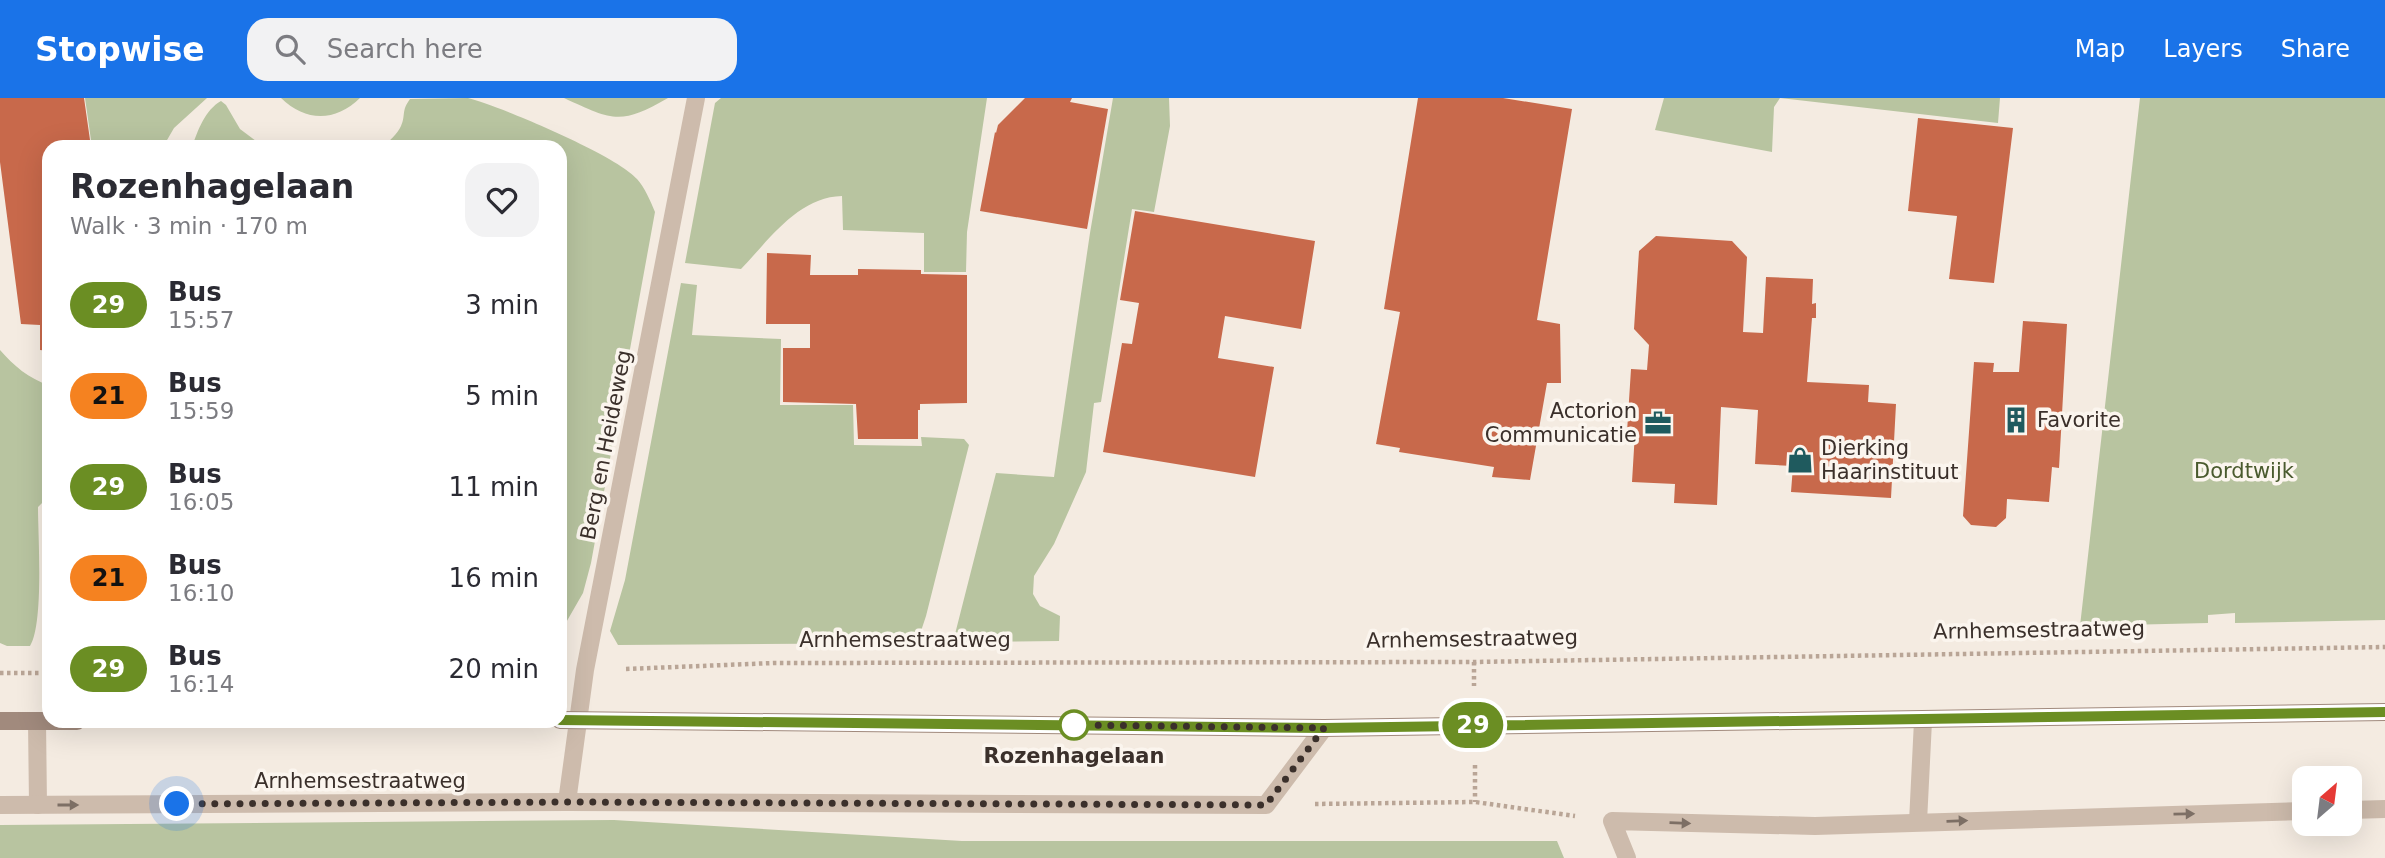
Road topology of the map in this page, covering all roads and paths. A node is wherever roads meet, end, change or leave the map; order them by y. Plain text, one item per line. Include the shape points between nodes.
1 (696, 98) edge
2 (2385, 647) edge
3 (585, 670) junction
4 (0, 673) edge
5 (42, 673) edge
6 (2385, 712) edge
7 (567, 720) edge
8 (578, 720) junction
9 (0, 721) edge
10 (37, 721) junction
11 (42, 721) edge
12 (1923, 721) junction
13 (1324, 728) junction
14 (567, 802) junction
15 (0, 805) edge
16 (38, 805) junction
17 (1266, 805) junction
18 (2385, 809) edge
19 (2362, 810) edge
20 (2292, 811) edge
21 (1612, 821) junction
22 (1918, 822) junction
23 (1627, 858) edge

1 - 3 street, Berg en Heideweg
2 - 3 path, Arnhemsestraatweg via 1474,662 774,663
3 - 8 street, Berg en Heideweg
4 - 5 path
6 - 12 main road
7 - 8 main road
8 - 13 main road
8 - 14 street, Berg en Heideweg
9 - 10 main road
10 - 11 main road
10 - 16 street
12 - 13 main road
12 - 22 street
13 - 17 street
16 -> 14 street, Arnhemsestraatweg
14 - 17 street, Arnhemsestraatweg
15 - 16 street, Arnhemsestraatweg
17 - 21 path via 1475,802
18 - 19 street
22 -> 20 street
21 -> 22 street via 1815,827
21 - 23 street

